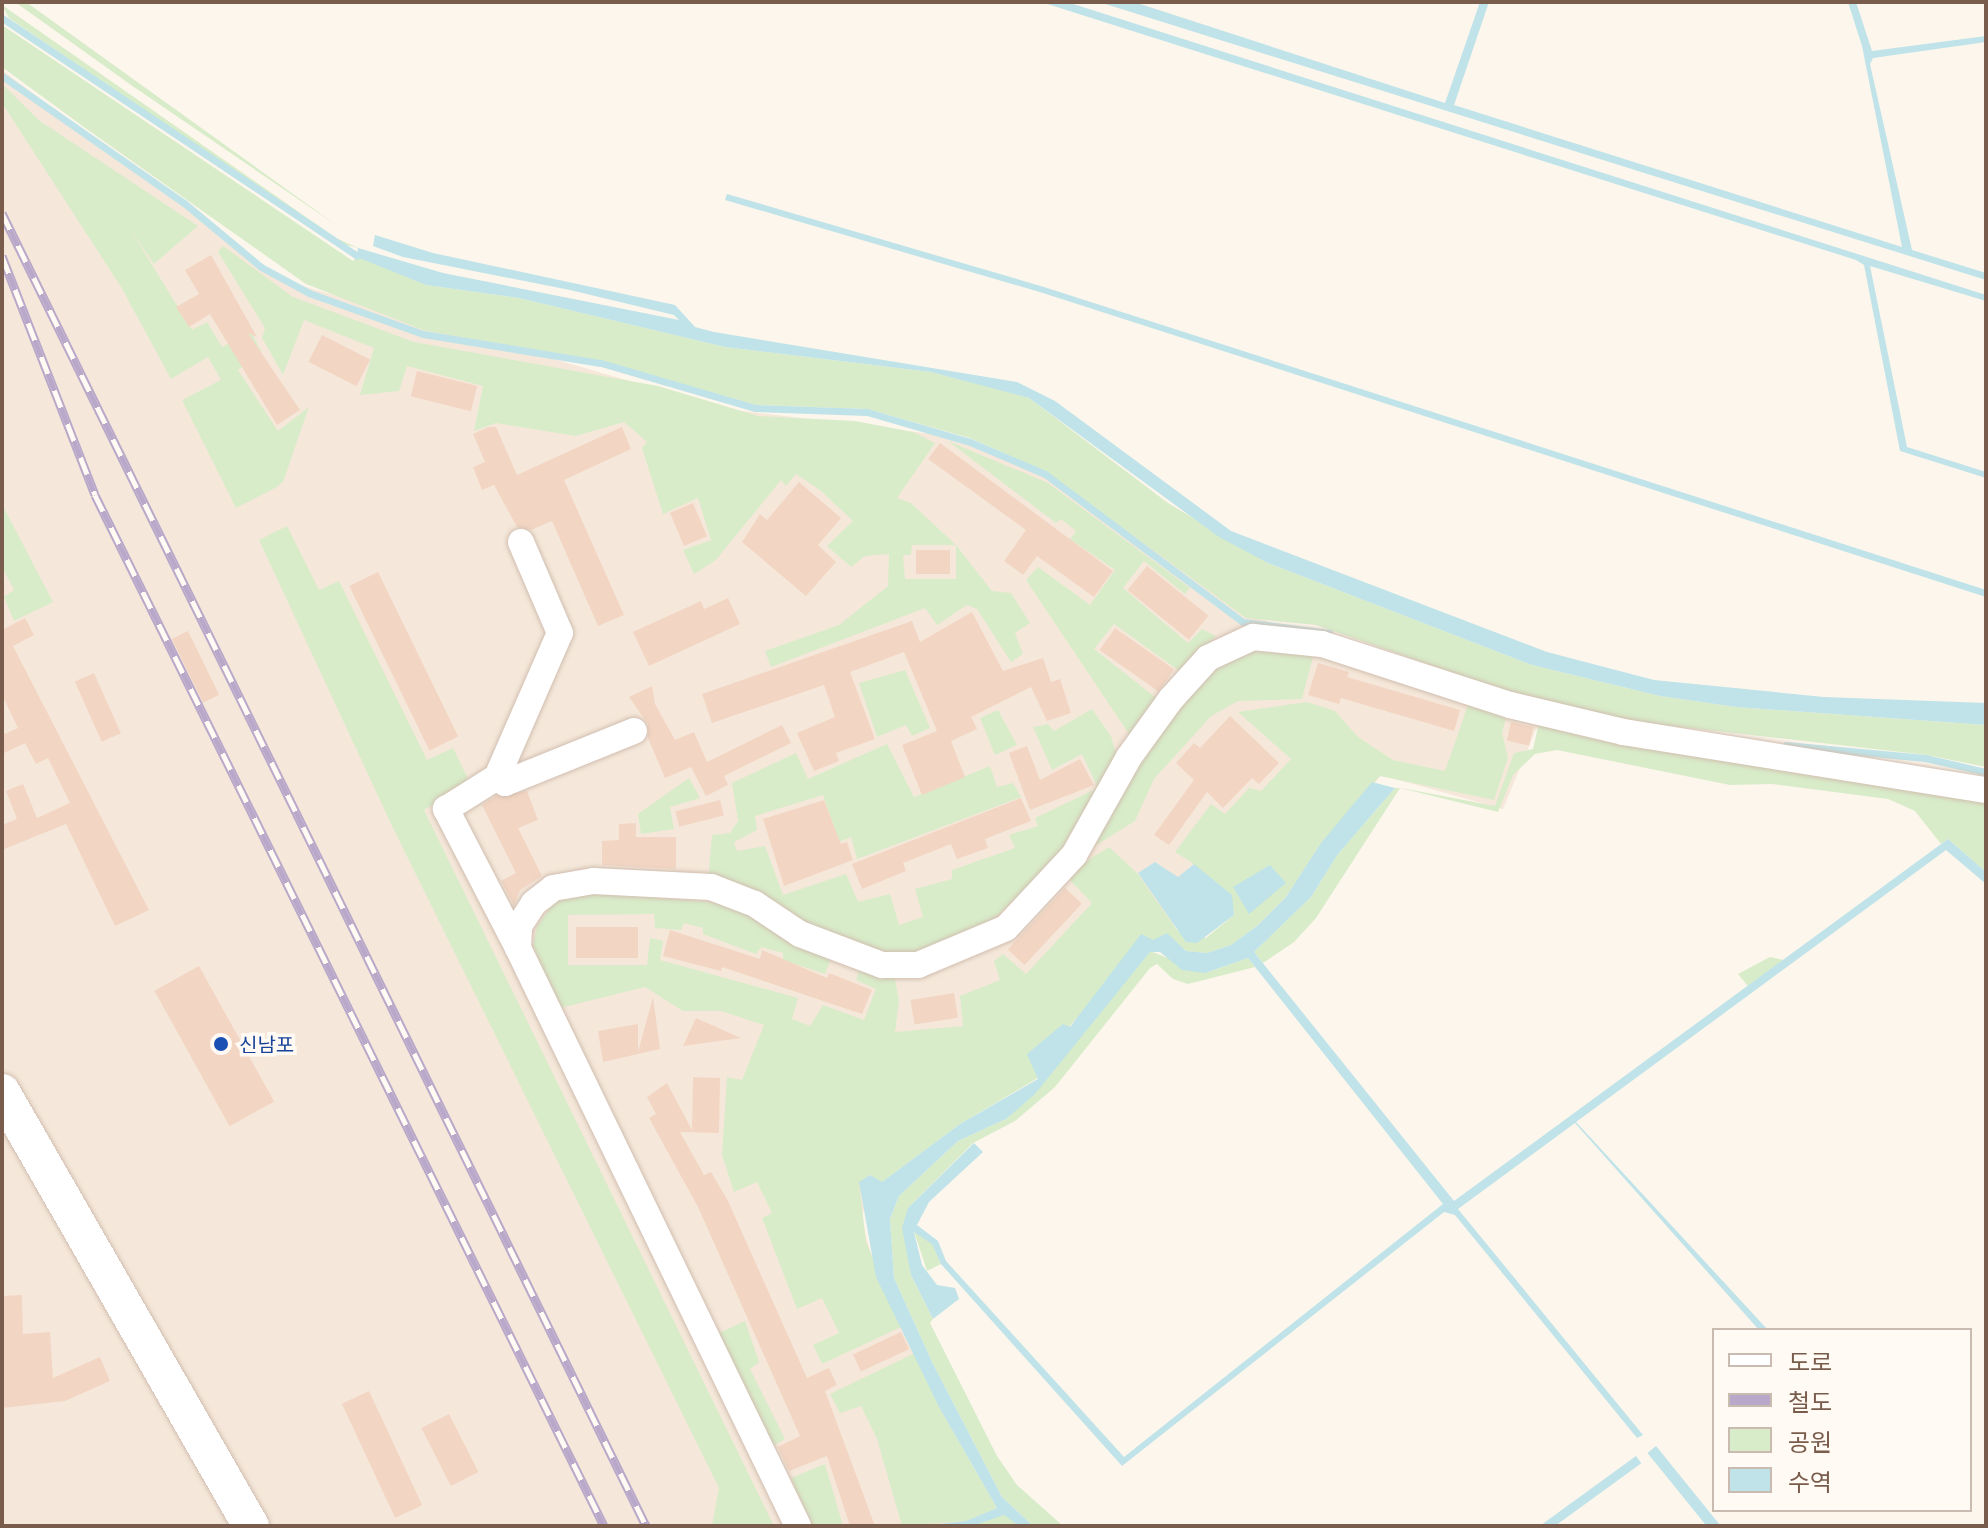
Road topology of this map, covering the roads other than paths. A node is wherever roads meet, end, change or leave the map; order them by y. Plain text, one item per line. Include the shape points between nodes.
1 (521, 542) dead end
2 (634, 731) dead end
3 (497, 777) junction
4 (1986, 790) edge
5 (518, 948) junction
6 (2, 1092) edge
7 (15, 1142) edge
8 (251, 1526) edge
9 (798, 1526) edge

1 - 3 street via 560,633
2 - 3 street via 505,783
3 - 5 street via 446,809
4 - 5 street via 1623,732 1510,705 1322,644 1253,637 1229,644 1190,679 1129,757 1074,855 1006,928 977,941 918,965 882,965 800,934 755,904 711,887 593,881 553,888 534,903 519,926
5 - 9 street
6 - 7 main road
7 - 8 main road

